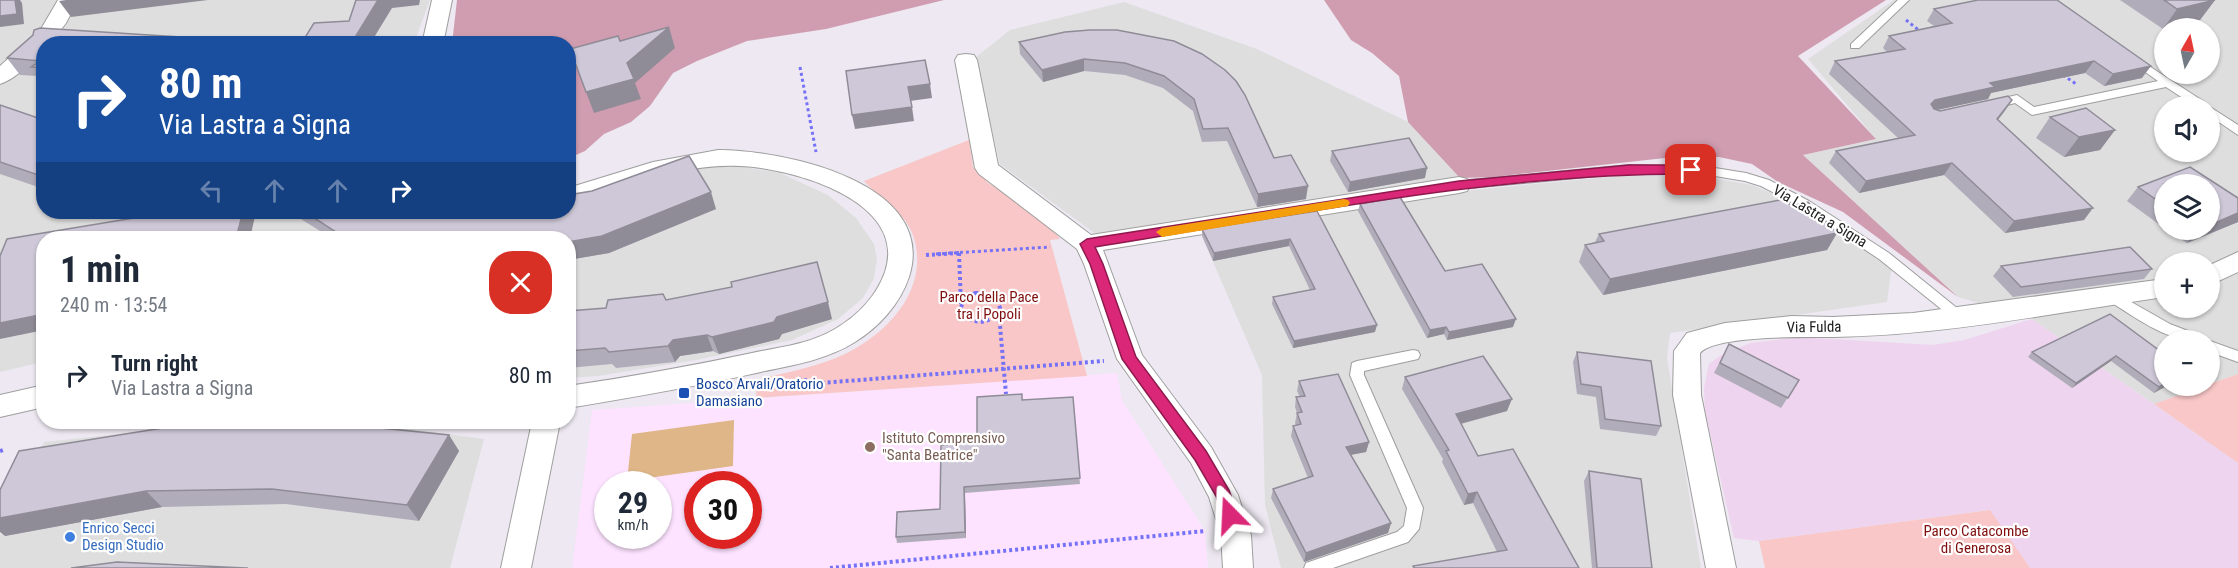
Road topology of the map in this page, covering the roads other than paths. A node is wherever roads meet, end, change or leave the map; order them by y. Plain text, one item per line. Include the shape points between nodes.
1 (68, 0) edge
2 (442, 0) edge
3 (1904, 0) edge
4 (47, 36) edge
5 (434, 36) edge
6 (36, 46) edge
7 (1855, 46) dead end
8 (2122, 51) edge
9 (966, 60) dead end
10 (2154, 73) edge
11 (0, 77) edge
12 (2163, 84) edge
13 (2169, 84) edge
14 (2187, 96) edge
15 (1982, 106) edge
16 (2220, 118) edge
17 (2238, 131) edge
18 (1459, 185) joint
19 (576, 195) edge
20 (1087, 244) junction
21 (2238, 261) edge
22 (2220, 271) edge
23 (2154, 290) edge
24 (2112, 296) junction
25 (1961, 317) junction
26 (2170, 330) edge
27 (2220, 350) edge
28 (1413, 355) dead end
29 (2238, 357) edge
30 (576, 396) edge
31 (36, 398) edge
32 (0, 406) edge
33 (545, 429) edge
34 (516, 568) edge
35 (1238, 568) edge
36 (1312, 568) edge
37 (1721, 568) edge

1 - 4 street
2 - 5 street
3 - 7 lane
6 - 11 street
8 - 10 lane
9 - 20 street via 987,168
12 - 15 lane via 2032,111 2017,99
13 - 14 lane
16 - 17 lane
18 - 20 street, Via Lastra a Signa
18 - 25 lane, Via Lastra a Signa via 1629,169 1709,171 1746,177 1805,204 1884,256
19 - 30 street via 670,166 713,159 769,162 820,175 861,194 881,210 893,230 901,257 898,277 888,298 858,327 823,346
20 - 35 street via 1130,359 1201,455 1223,495 1236,535
21 - 22 street
23 - 24 street, Via Fulda
24 - 25 street, Via Fulda
24 - 26 lane
25 - 37 street, Via Fulda via 1913,323 1792,326 1696,340 1687,351 1687,395
27 - 29 lane
28 - 36 lane via 1357,366 1357,375 1415,508 1411,529 1402,537
31 - 32 street
33 - 34 street

